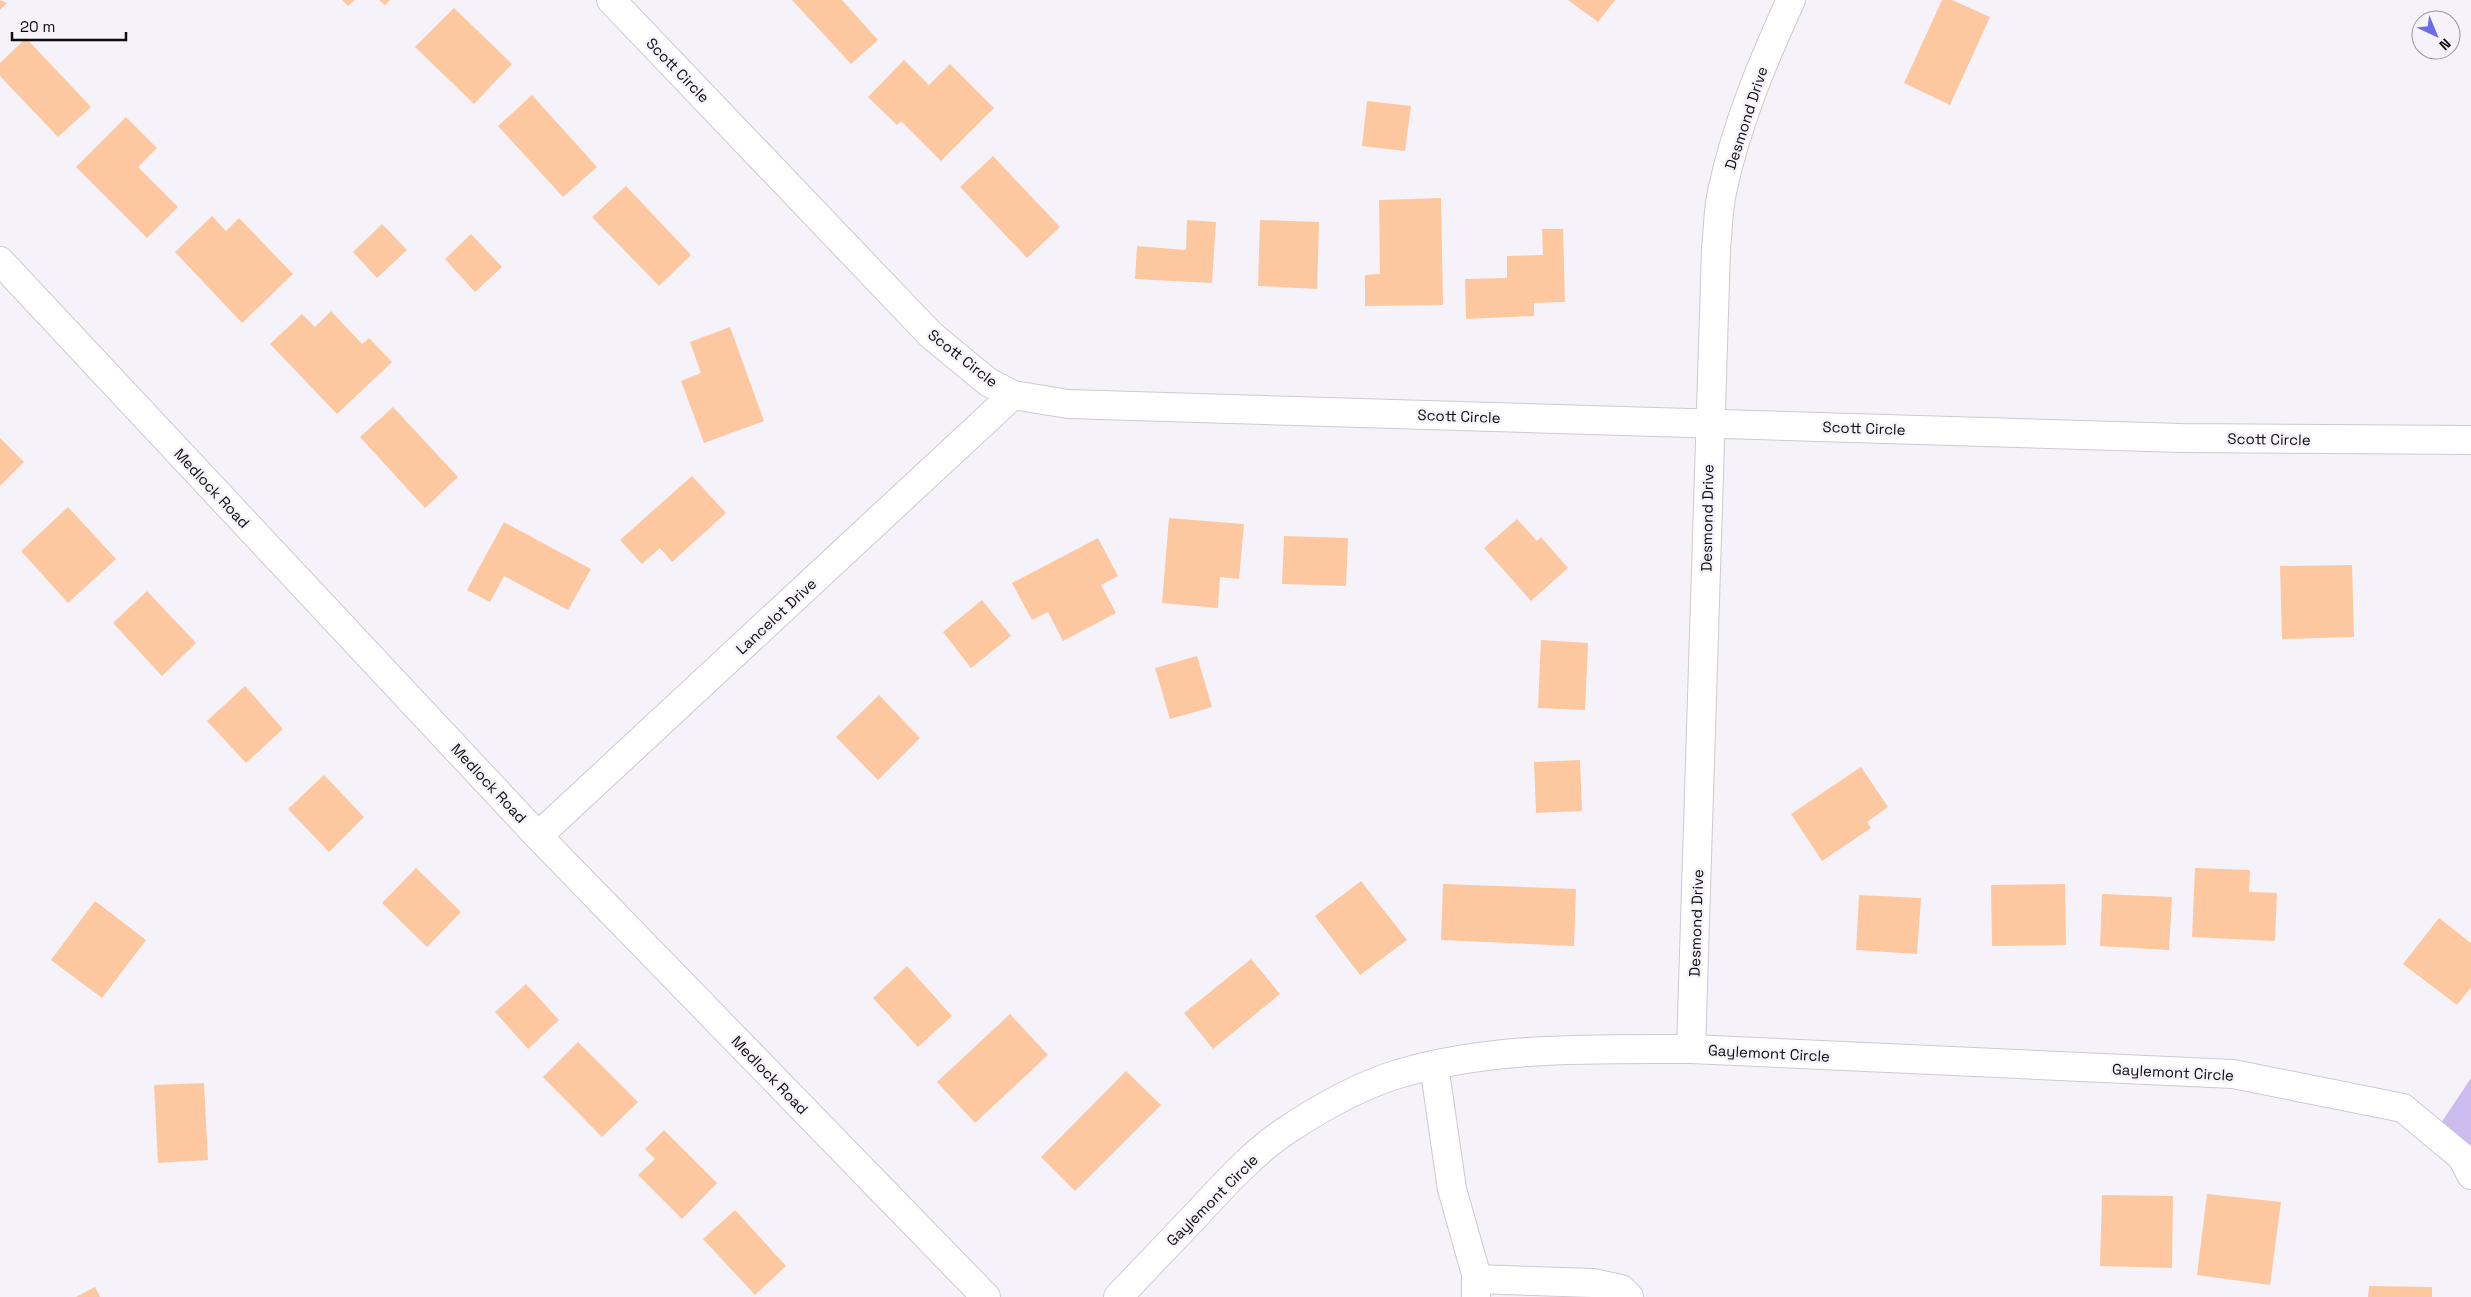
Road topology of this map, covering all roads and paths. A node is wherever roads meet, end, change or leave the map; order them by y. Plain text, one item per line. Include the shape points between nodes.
1 (612, 0) edge
2 (1791, 0) edge
3 (0, 261) edge
4 (1013, 395) junction
5 (1710, 423) junction
6 (2471, 440) edge
7 (538, 836) junction
8 (1691, 1049) junction
9 (1434, 1065) junction
10 (2468, 1160) edge
11 (1476, 1288) edge
12 (986, 1297) edge
13 (1118, 1297) edge
14 (1629, 1297) edge

1 - 4 street, Scott Circle via 931,335 988,382
2 - 5 street, Desmond Drive via 1737,136 1722,193 1716,249
3 - 7 street, Medlock Road
4 - 5 street, Scott Circle via 1068,404
4 - 7 street, Lancelot Drive
5 - 6 street, Scott Circle via 2181,438
5 - 8 street, Desmond Drive
7 - 12 street, Medlock Road
8 - 9 street, Gaylemont Circle via 1543,1052
8 - 10 street, Gaylemont Circle via 2233,1074 2403,1108
9 - 11 street via 1452,1189
9 - 13 street, Gaylemont Circle via 1397,1074 1360,1090 1319,1110 1280,1135 1235,1174
11 - 14 street via 1593,1283 1621,1289

